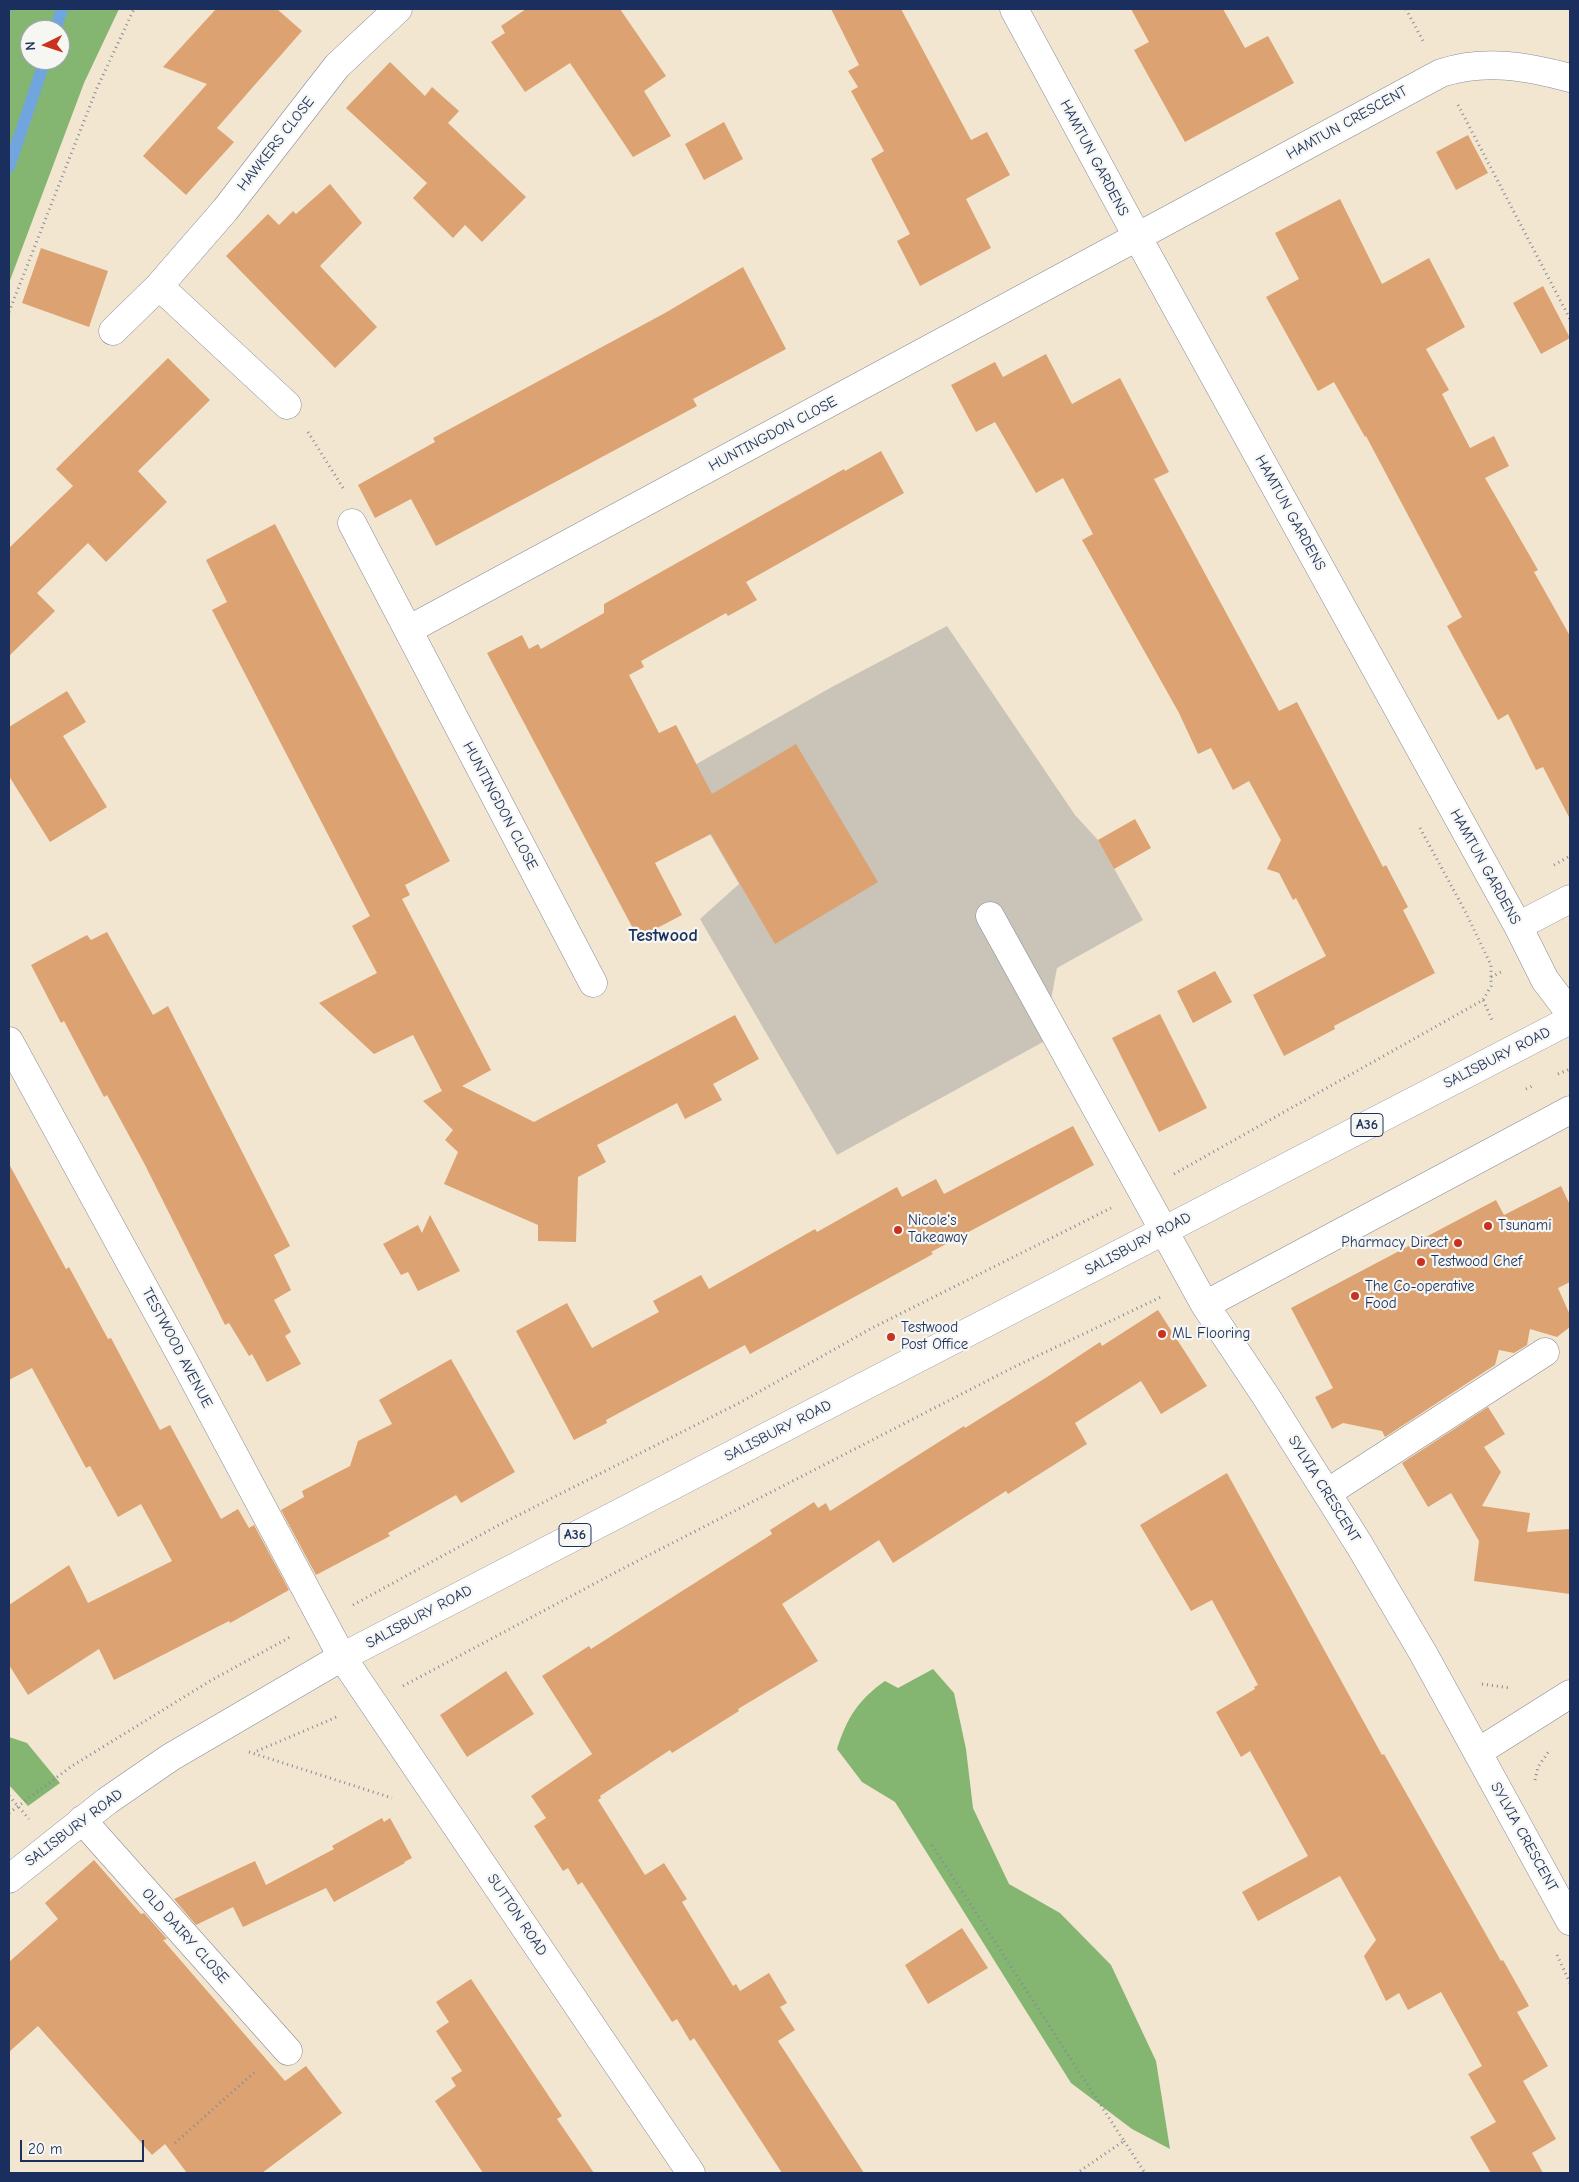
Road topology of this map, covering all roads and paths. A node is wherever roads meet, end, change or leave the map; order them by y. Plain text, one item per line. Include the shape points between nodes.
1 (134, 9) edge
2 (398, 9) edge
3 (1014, 9) edge
4 (1441, 73) junction
5 (1570, 78) edge
6 (1138, 238) junction
7 (160, 286) junction
8 (9, 309) edge
9 (1570, 319) edge
10 (113, 331) dead end
11 (287, 405) joint
12 (352, 524) joint
13 (408, 630) junction
14 (1570, 899) edge
15 (990, 916) dead end
16 (1518, 926) junction
17 (593, 983) dead end
18 (1570, 1012) edge
19 (1570, 1020) edge
20 (9, 1041) edge
21 (1570, 1110) edge
22 (1165, 1230) junction
23 (1202, 1299) junction
24 (1545, 1352) dead end
25 (1327, 1493) junction
26 (323, 1620) junction
27 (342, 1657) junction
28 (1477, 1679) dead end
29 (1519, 1685) dead end
30 (1570, 1694) edge
31 (372, 1702) junction
32 (230, 1721) junction
33 (1552, 1747) dead end
34 (1478, 1752) junction
35 (250, 1754) junction
36 (1534, 1786) dead end
37 (397, 1805) dead end
38 (9, 1813) edge
39 (82, 1820) junction
40 (932, 1845) dead end
41 (10, 1874) edge
42 (1570, 1921) edge
43 (286, 2048) joint
44 (1124, 2141) junction
45 (175, 2142) dead end
46 (691, 2173) edge
47 (1077, 2173) edge
48 (1145, 2173) edge

1 - 8 path via 97,88
2 - 7 street, HAWKERS CLOSE via 337,66 225,210
3 - 6 street, HAMTUN GARDENS
4 - 5 street, HAMTUN CRESCENT via 1462,66 1513,65
4 - 6 street, HAMTUN CRESCENT
4 - 9 path
6 - 13 street, HUNTINGDON CLOSE
6 - 16 street, HAMTUN GARDENS
7 - 10 street, HAWKERS CLOSE
7 - 11 street
11 - 12 path via 320,448 348,497 354,513
12 - 13 street, HUNTINGDON CLOSE
13 - 17 street, HUNTINGDON CLOSE
14 - 16 street
15 - 22 street, SYLVIA CRESCENT
16 - 18 street, HAMTUN GARDENS via 1545,980
19 - 22 street, SALISBURY ROAD / A36
20 - 26 street, TESTWOOD AVENUE
21 - 23 street
22 - 23 street, SYLVIA CRESCENT
22 - 27 street, SALISBURY ROAD / A36
23 - 25 street, SYLVIA CRESCENT
23 - 31 path via 1161,1297 1012,1368
24 - 25 street
25 - 34 street, SYLVIA CRESCENT
26 - 27 street, TESTWOOD AVENUE
26 - 38 path via 147,1719 72,1766
27 - 31 street, SUTTON ROAD
27 - 32 street, SALISBURY ROAD / A36
28 - 29 path via 1484,1686 1511,1688
30 - 34 street
31 - 35 path
31 - 46 street, SUTTON ROAD
32 - 35 path
32 - 39 street, SALISBURY ROAD / A36 via 170,1757
33 - 36 path via 1538,1767
34 - 42 street, SYLVIA CRESCENT
35 - 37 path via 392,1796
39 - 41 street, SALISBURY ROAD / A36
39 - 43 street, OLD DAIRY CLOSE
40 - 44 path
43 - 45 path
44 - 47 path
44 - 48 path

